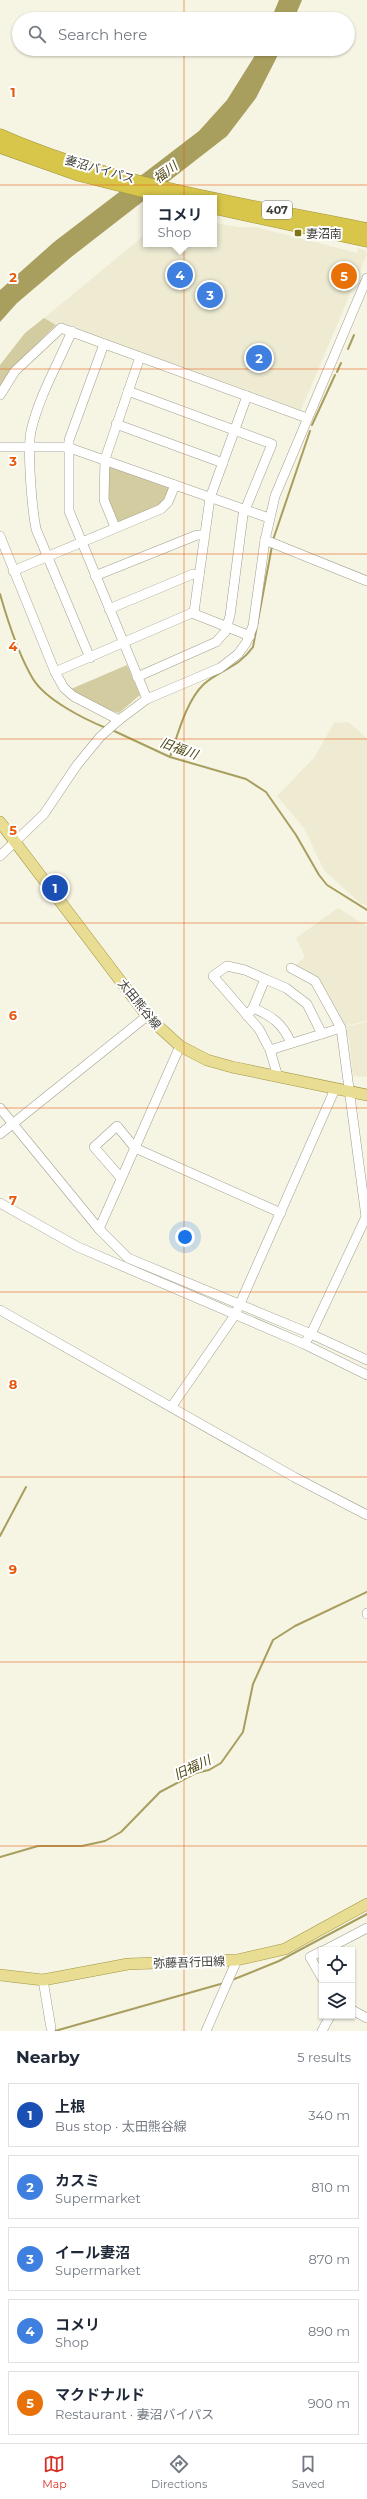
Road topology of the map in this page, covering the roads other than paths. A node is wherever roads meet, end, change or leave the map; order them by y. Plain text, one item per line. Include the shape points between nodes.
1 (0, 135) edge
2 (0, 147) edge
3 (110, 178) junction
4 (161, 195) edge
5 (202, 195) edge
6 (217, 198) edge
7 (217, 209) edge
8 (367, 229) edge
9 (367, 240) edge
10 (367, 278) edge
11 (72, 331) junction
12 (104, 344) junction
13 (140, 357) junction
14 (128, 391) junction
15 (0, 395) edge
16 (247, 396) junction
17 (307, 418) junction
18 (116, 424) junction
19 (235, 429) junction
20 (31, 446) junction
21 (0, 447) edge
22 (67, 447) junction
23 (105, 459) junction
24 (223, 463) junction
25 (175, 485) junction
26 (210, 498) junction
27 (245, 509) junction
28 (269, 518) junction
29 (114, 527) junction
30 (204, 535) junction
31 (0, 536) edge
32 (265, 540) junction
33 (81, 542) junction
34 (47, 556) junction
35 (13, 571) junction
36 (199, 575) junction
37 (95, 576) junction
38 (367, 581) edge
39 (109, 609) junction
40 (192, 613) junction
41 (228, 627) junction
42 (250, 636) junction
43 (123, 643) junction
44 (90, 658) junction
45 (55, 672) junction
46 (137, 678) junction
47 (147, 699) junction
48 (117, 721) junction
49 (0, 822) edge
50 (15, 843) junction
51 (0, 856) edge
52 (291, 968) dead end
53 (265, 979) junction
54 (253, 1008) junction
55 (147, 1016) junction
56 (247, 1016) junction
57 (341, 1028) junction
58 (322, 1034) junction
59 (292, 1044) junction
60 (180, 1046) junction
61 (270, 1050) junction
62 (278, 1077) junction
63 (335, 1089) junction
64 (350, 1092) junction
65 (367, 1095) edge
66 (0, 1108) edge
67 (13, 1123) junction
68 (0, 1134) edge
69 (135, 1148) junction
70 (121, 1178) junction
71 (0, 1203) edge
72 (281, 1212) junction
73 (98, 1229) junction
74 (240, 1304) junction
75 (0, 1310) edge
76 (235, 1315) junction
77 (311, 1334) junction
78 (304, 1344) junction
79 (367, 1360) edge
80 (367, 1375) edge
81 (172, 1406) junction
82 (367, 1515) edge
83 (367, 1904) edge
84 (367, 1928) edge
85 (331, 1947) edge
86 (319, 1953) edge
87 (237, 1960) junction
88 (319, 1973) edge
89 (0, 1975) edge
90 (43, 1980) junction
91 (355, 2012) edge
92 (367, 2018) edge
93 (328, 2019) edge
94 (51, 2028) dead end
95 (206, 2031) edge
96 (322, 2031) edge

1 - 3 highway, 妻沼バイパス / 407
2 - 3 highway, 妻沼バイパス / 407 via 47,165
3 - 4 highway, 妻沼バイパス / 407
3 - 5 highway, 妻沼バイパス / 407
6 - 8 highway, 妻沼バイパス / 407
7 - 9 highway, 407
10 - 17 street
11 - 12 street
11 - 15 street via 58,328 15,371
11 - 20 street via 54,366 31,432
12 - 13 street
12 - 22 street
13 - 14 street
13 - 16 street
14 - 18 street
14 - 19 street
16 - 17 street
16 - 19 street
17 - 28 street via 275,496
18 - 23 street
18 - 24 street
19 - 24 street
19 - 27 street via 272,444
20 - 21 street
20 - 22 street
20 - 34 street via 33,515
22 - 23 street
22 - 33 street via 69,511
23 - 25 street
23 - 29 street via 104,500
24 - 26 street
25 - 26 street
25 - 29 street via 166,505
26 - 27 street
26 - 30 street
27 - 28 street
27 - 41 street
28 - 32 street
29 - 33 street
30 - 36 street
30 - 37 street via 197,535
31 - 35 street
32 - 38 street
32 - 42 street
33 - 34 street
33 - 37 street
34 - 35 street
34 - 44 street
35 - 45 street
36 - 39 street via 192,574
36 - 40 street via 195,608
37 - 39 street
39 - 43 street
40 - 41 street
40 - 43 street
41 - 42 street
41 - 46 street via 220,638 207,647
42 - 47 street via 238,654 220,668
43 - 44 street
43 - 46 street
44 - 45 street
45 - 48 street via 72,696
46 - 47 street
47 - 48 street
48 - 50 street via 100,736 77,765 44,814
49 - 50 main road, 太田熊谷線
50 - 51 street
50 - 55 main road, 太田熊谷線
52 - 57 street via 315,981
53 - 54 street
53 - 56 street via 245,970 227,966 212,976
53 - 58 street via 286,988 307,1004
54 - 56 street
54 - 59 street via 273,1016 286,1031
55 - 60 main road, 太田熊谷線
55 - 67 street
56 - 61 street via 259,1029
57 - 58 street
57 - 64 street
58 - 59 street
59 - 61 street
60 - 62 main road, 太田熊谷線 via 207,1060
60 - 69 street
61 - 62 street
62 - 63 main road, 太田熊谷線
63 - 64 main road, 太田熊谷線
63 - 72 street
64 - 65 main road, 太田熊谷線
64 - 77 street via 366,1217
66 - 67 street
67 - 68 street
67 - 73 street
69 - 70 street
69 - 70 street via 117,1126 94,1147
69 - 72 street
70 - 73 street
71 - 76 street via 78,1247
72 - 74 street
73 - 74 street via 128,1258
74 - 76 street
74 - 77 street
75 - 81 street
76 - 78 street
76 - 81 street
77 - 78 street
77 - 79 street
78 - 80 street
81 - 82 street via 294,1477
83 - 87 main road, 弥藤吾行田線 via 285,1949
84 - 85 street
86 - 88 street via 310,1957
87 - 90 main road, 弥藤吾行田線 via 128,1964
87 - 95 street
89 - 90 main road, 弥藤吾行田線
90 - 94 street
91 - 92 street
93 - 96 street

